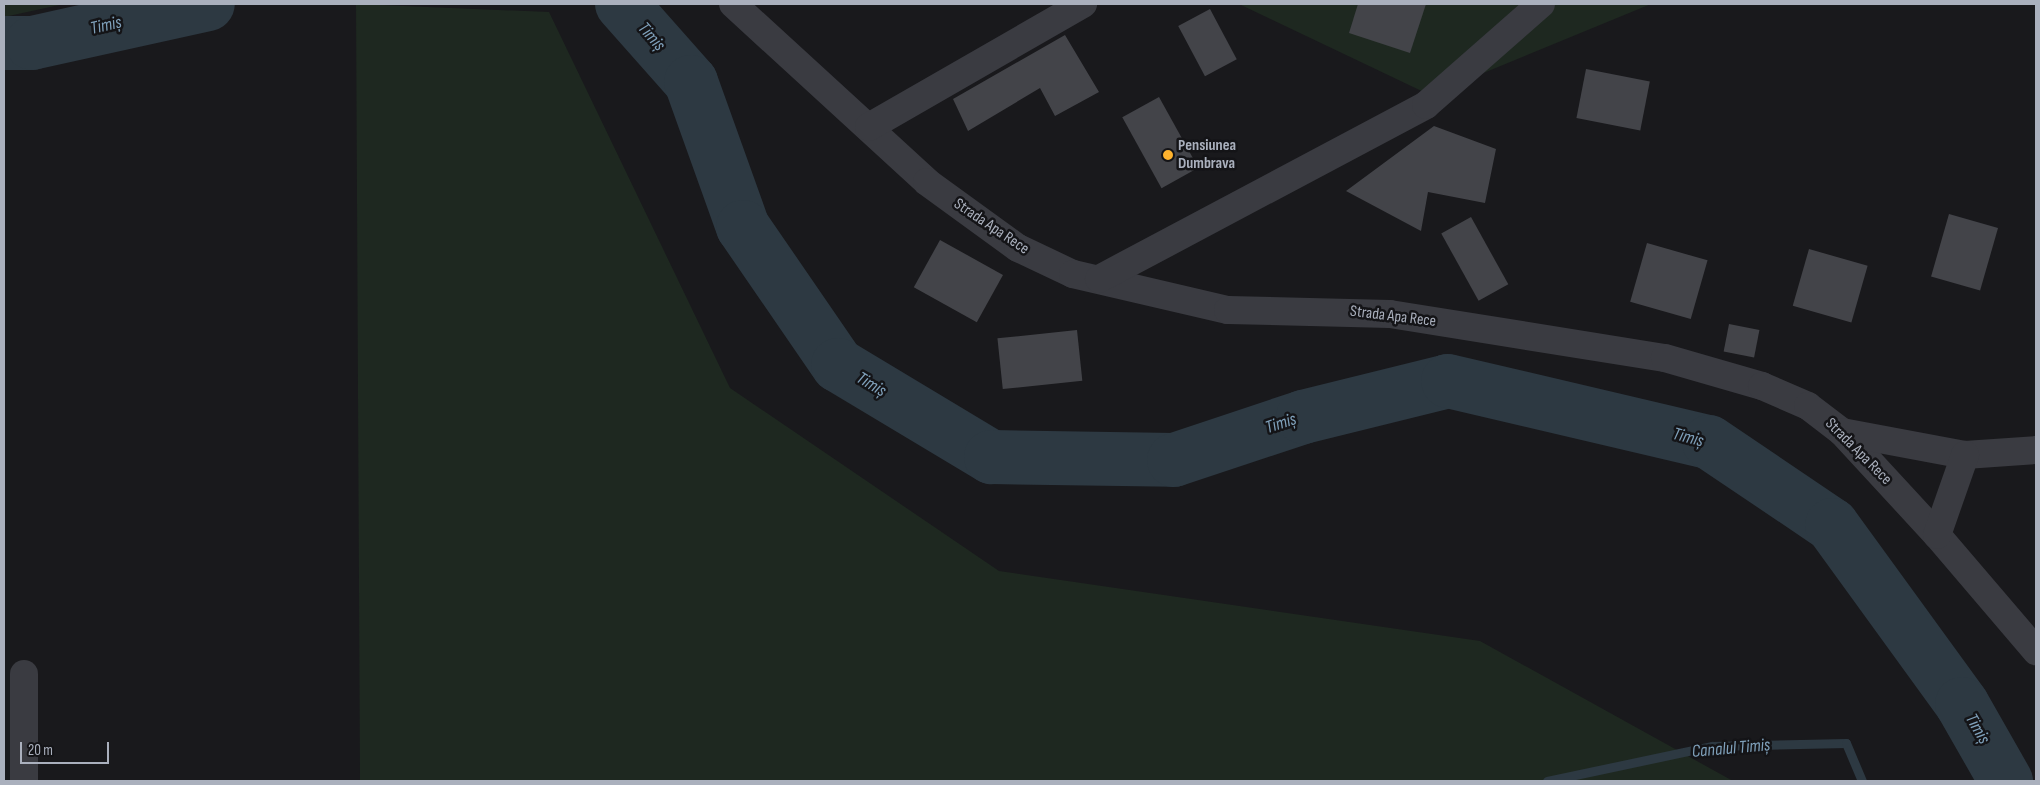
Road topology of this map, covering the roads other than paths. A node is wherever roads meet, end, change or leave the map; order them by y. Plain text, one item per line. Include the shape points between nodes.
1 (733, 4) edge
2 (1083, 4) edge
3 (1541, 4) edge
4 (869, 127) junction
5 (1099, 279) junction
6 (1842, 432) junction
7 (2036, 450) edge
8 (1965, 455) junction
9 (1937, 535) junction
10 (2036, 651) edge
11 (24, 674) dead end
12 (24, 781) edge

1 - 4 street, Strada Apa Rece
2 - 4 street
3 - 5 street via 1426,105
4 - 5 street, Strada Apa Rece via 927,182 1018,248 1073,274
5 - 6 street, Strada Apa Rece via 1228,310 1390,314 1665,358 1785,396 1808,406
6 - 8 street
6 - 9 street, Strada Apa Rece
7 - 8 street
8 - 9 street
9 - 10 street, Strada Apa Rece
11 - 12 street

